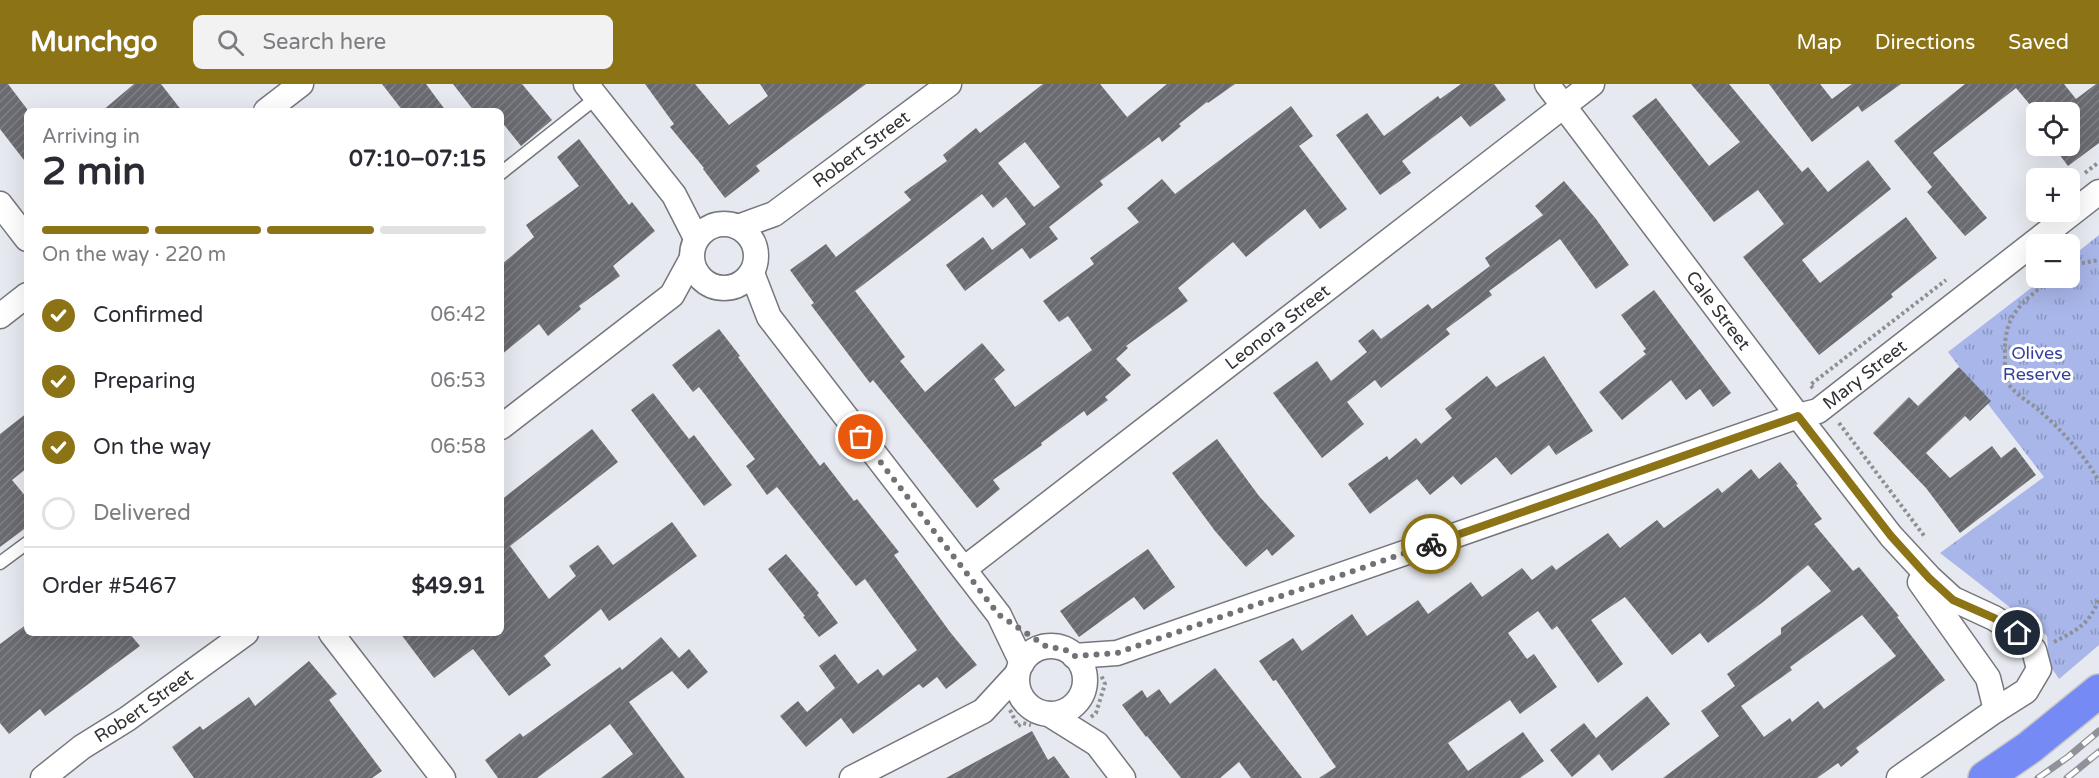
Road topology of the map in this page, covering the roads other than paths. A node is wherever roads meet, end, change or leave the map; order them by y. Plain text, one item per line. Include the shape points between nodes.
1 (301, 84) edge
2 (949, 84) edge
3 (1547, 84) edge
4 (1592, 84) edge
5 (591, 91) edge
6 (1563, 106) junction
7 (270, 108) edge
8 (504, 170) edge
9 (2099, 192) edge
10 (674, 195) junction
11 (0, 204) edge
12 (774, 214) junction
13 (727, 226) junction
14 (24, 235) edge
15 (694, 249) junction
16 (754, 262) junction
17 (720, 288) junction
18 (672, 295) junction
19 (24, 297) edge
20 (0, 316) edge
21 (769, 317) junction
22 (1798, 416) junction
23 (504, 425) edge
24 (1891, 536) junction
25 (24, 545) edge
26 (0, 563) edge
27 (964, 569) junction
28 (999, 615) junction
29 (242, 636) edge
30 (333, 636) edge
31 (1047, 647) junction
32 (1117, 653) junction
33 (1074, 656) junction
34 (1020, 668) junction
35 (1083, 688) junction
36 (2099, 691) edge
37 (1996, 710) junction
38 (983, 711) junction
39 (1042, 712) junction
40 (1097, 744) junction
41 (43, 778) edge
42 (443, 778) edge
43 (852, 778) edge
44 (1123, 778) edge
45 (1899, 778) edge
46 (1985, 778) edge

1 - 7 street
2 - 12 street, Robert Street
3 - 6 street, Cale Street
4 - 6 street, Leonora Street
5 - 8 lane
5 - 10 street
6 - 22 street, Cale Street
6 - 27 street, Leonora Street
9 - 22 street, Mary Street via 1818,411
10 - 13 street
10 - 15 street
11 - 14 street
12 - 13 street, Robert Street
12 - 16 street, Robert Street
13 - 15 street via 706,229
13 - 16 street via 747,234
15 - 17 street via 694,271 701,280
15 - 18 street
16 - 17 street via 744,282
16 - 21 street
17 - 18 street
17 - 21 street
18 - 23 street
19 - 20 street
21 - 27 street
22 - 24 street, Cale Street
22 - 32 street, Mary Street
24 - 37 street, Cale Street via 1988,678
24 - 37 street, Cale Street via 1953,600 1994,618 2018,633 2034,650 2039,669 2026,691
25 - 26 lane
27 - 28 street
28 - 31 street
28 - 34 street
29 - 41 street, Robert Street
30 - 42 street
31 - 33 street, Mary Street via 1064,649
31 - 34 street, Mary Street via 1030,652
32 - 33 street, Mary Street
32 - 35 street, Mary Street
33 - 35 street via 1083,670
34 - 38 street, Mary Street
34 - 39 street via 1017,686 1021,697
35 - 39 street, Mary Street via 1069,708 1059,713
35 - 40 street
36 - 46 highway
37 - 45 street
38 - 39 street, Mary Street
38 - 43 street, Mary Street
39 - 40 street
40 - 44 street

